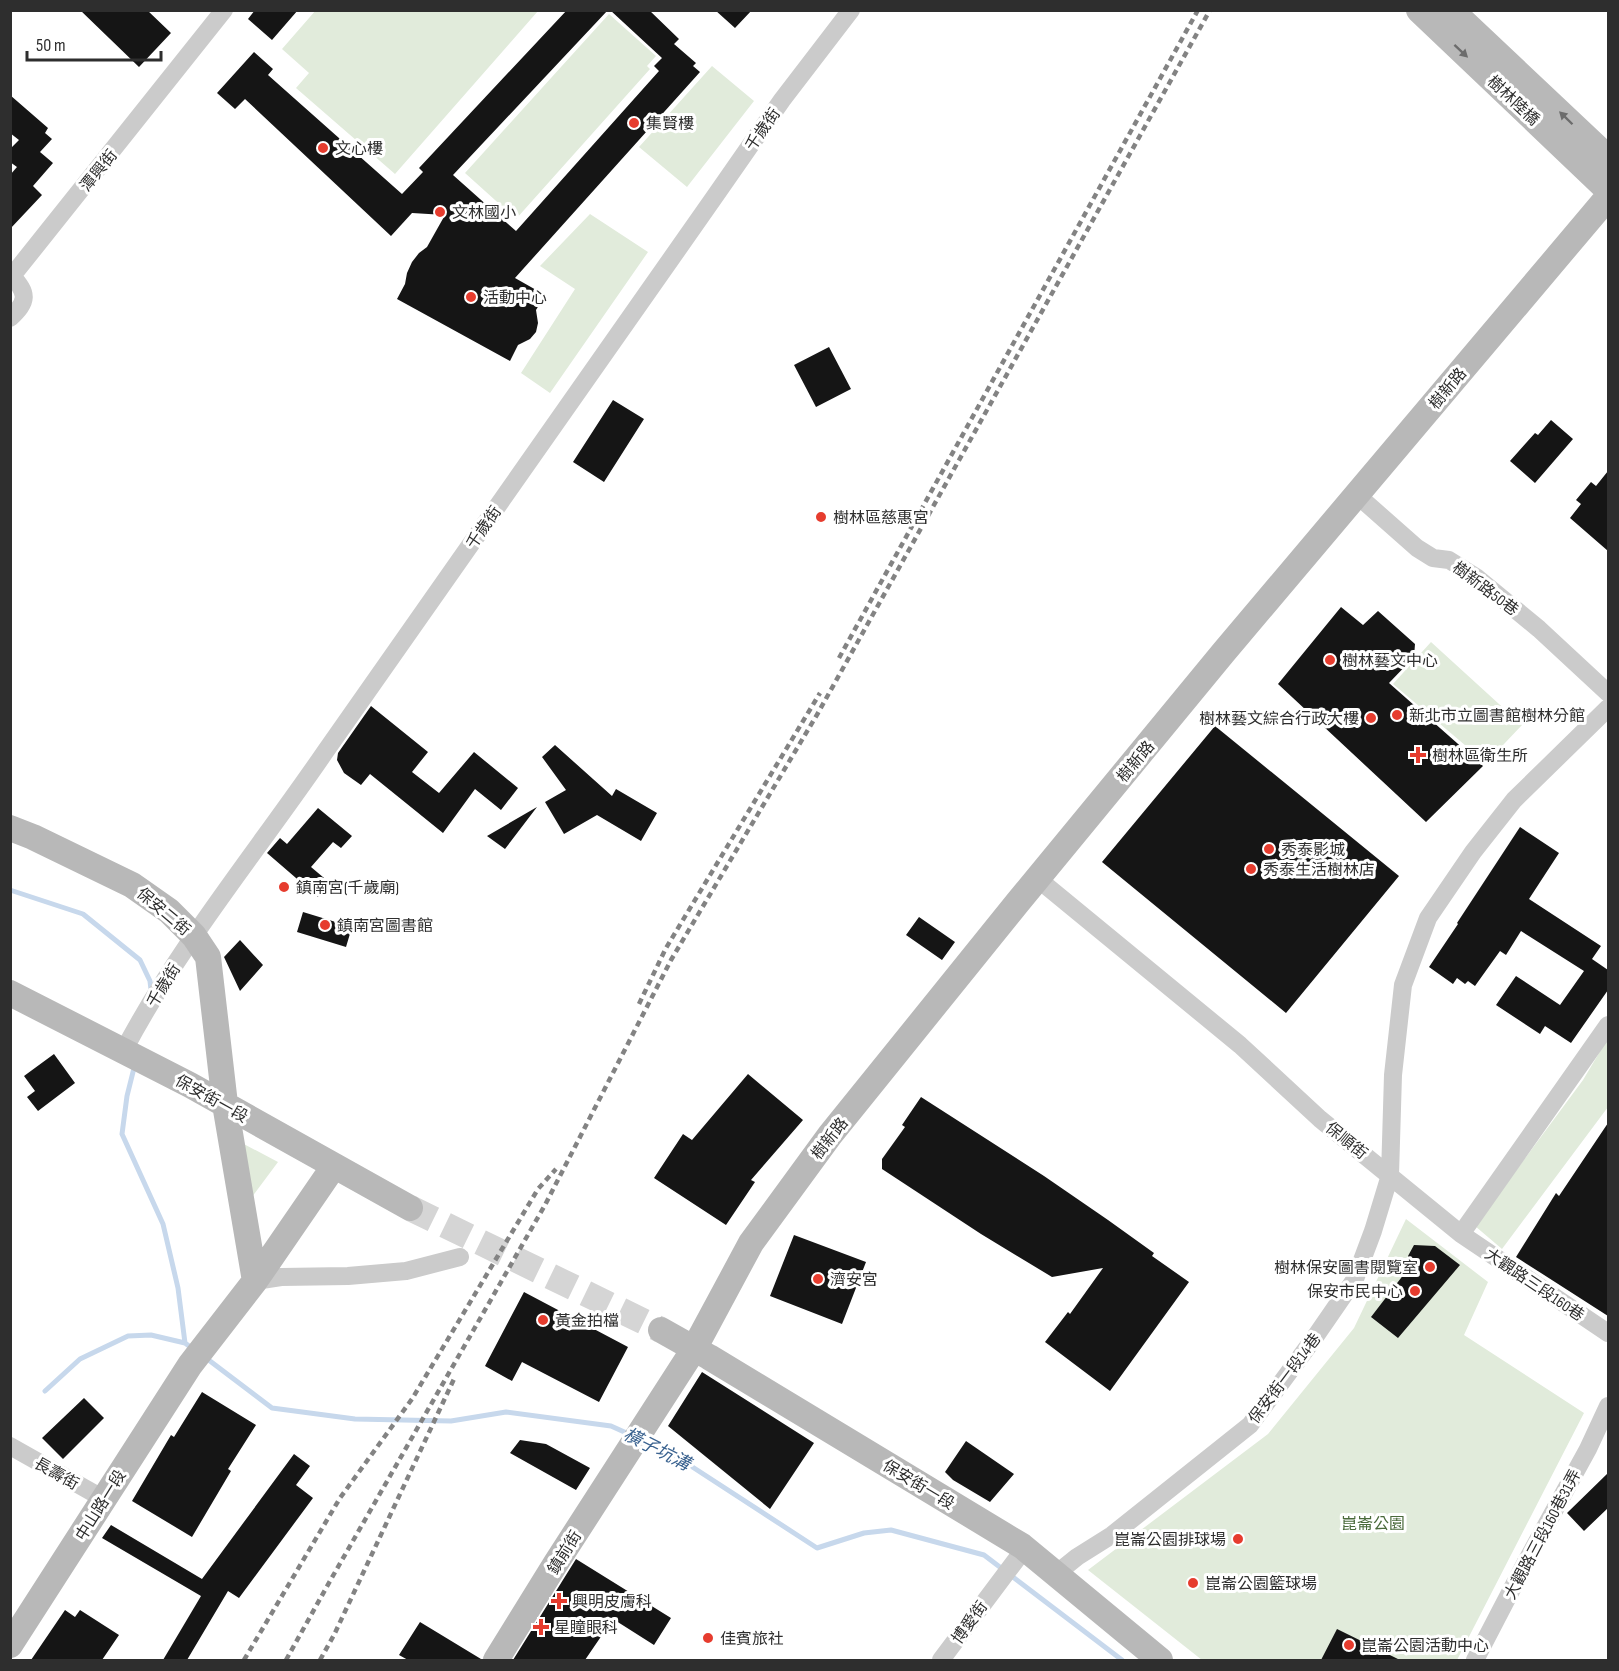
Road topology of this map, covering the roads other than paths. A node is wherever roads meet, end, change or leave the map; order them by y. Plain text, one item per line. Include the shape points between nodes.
1 (200, 10) edge
2 (850, 10) edge
3 (1419, 10) edge
4 (1451, 10) edge
5 (219, 17) edge
6 (1608, 158) edge
7 (1607, 199) edge
8 (11, 275) edge
9 (10, 318) edge
10 (1357, 495) junction
11 (1608, 693) edge
12 (1608, 708) edge
13 (10, 828) edge
14 (1038, 879) junction
15 (194, 936) junction
16 (10, 993) edge
17 (1608, 1025) edge
18 (134, 1055) junction
19 (225, 1104) junction
20 (334, 1166) junction
21 (1390, 1175) junction
22 (410, 1208) tunnel mouth
23 (1461, 1234) junction
24 (460, 1257) dead end
25 (255, 1281) junction
26 (661, 1330) tunnel mouth
27 (1608, 1333) edge
28 (694, 1349) junction
29 (1608, 1406) edge
30 (10, 1446) edge
31 (104, 1499) junction
32 (1020, 1551) junction
33 (1056, 1574) junction
34 (10, 1646) edge
35 (496, 1660) edge
36 (941, 1660) edge
37 (1160, 1660) edge
38 (1475, 1660) edge

1 - 5 street, 潭興街
2 - 15 street, 千歲街 via 782,100
3 -> 7 main road, 樹林陸橋
6 -> 4 main road, 樹林陸橋
5 - 8 street, 潭興街
7 - 10 main road, 樹新路
8 - 9 street, 潭興街 via 22,287 25,298 21,309
10 - 11 street, 樹新路50巷 via 1417,548 1433,558 1449,560 1476,577
10 - 14 main road, 樹新路
12 - 21 street, 保安街一段14巷 via 1514,800 1428,918 1403,985 1393,1075
13 - 15 main road, 保安二街 via 132,885 169,911
14 - 21 street, 保順街
14 - 28 main road, 樹新路 via 830,1136 751,1243
15 - 18 street, 千歲街 via 141,1020
15 - 19 main road, 保安二街 via 208,957
16 - 18 main road, 保安街一段
17 - 23 street
18 - 19 main road, 保安街一段
19 - 20 main road, 保安街一段
19 - 25 main road, 保安二街
20 - 22 main road, 保安街一段
20 - 25 main road, 中山路一段
21 - 23 street, 保順街
21 - 33 street, 保安街一段14巷 via 1355,1279 1250,1425 1113,1535
23 - 27 street, 大觀路三段160巷
24 - 25 street via 406,1271
25 - 31 main road, 中山路一段 via 196,1356
26 - 28 main road, 保安街一段
28 - 32 main road, 保安街一段
28 - 35 main road, 鎮前街
29 - 38 street, 大觀路三段160巷31弄
30 - 31 street, 長壽街
31 - 34 main road, 中山路一段
32 - 33 main road, 保安街一段
32 - 36 street, 博愛街
33 - 37 main road, 保安街一段

